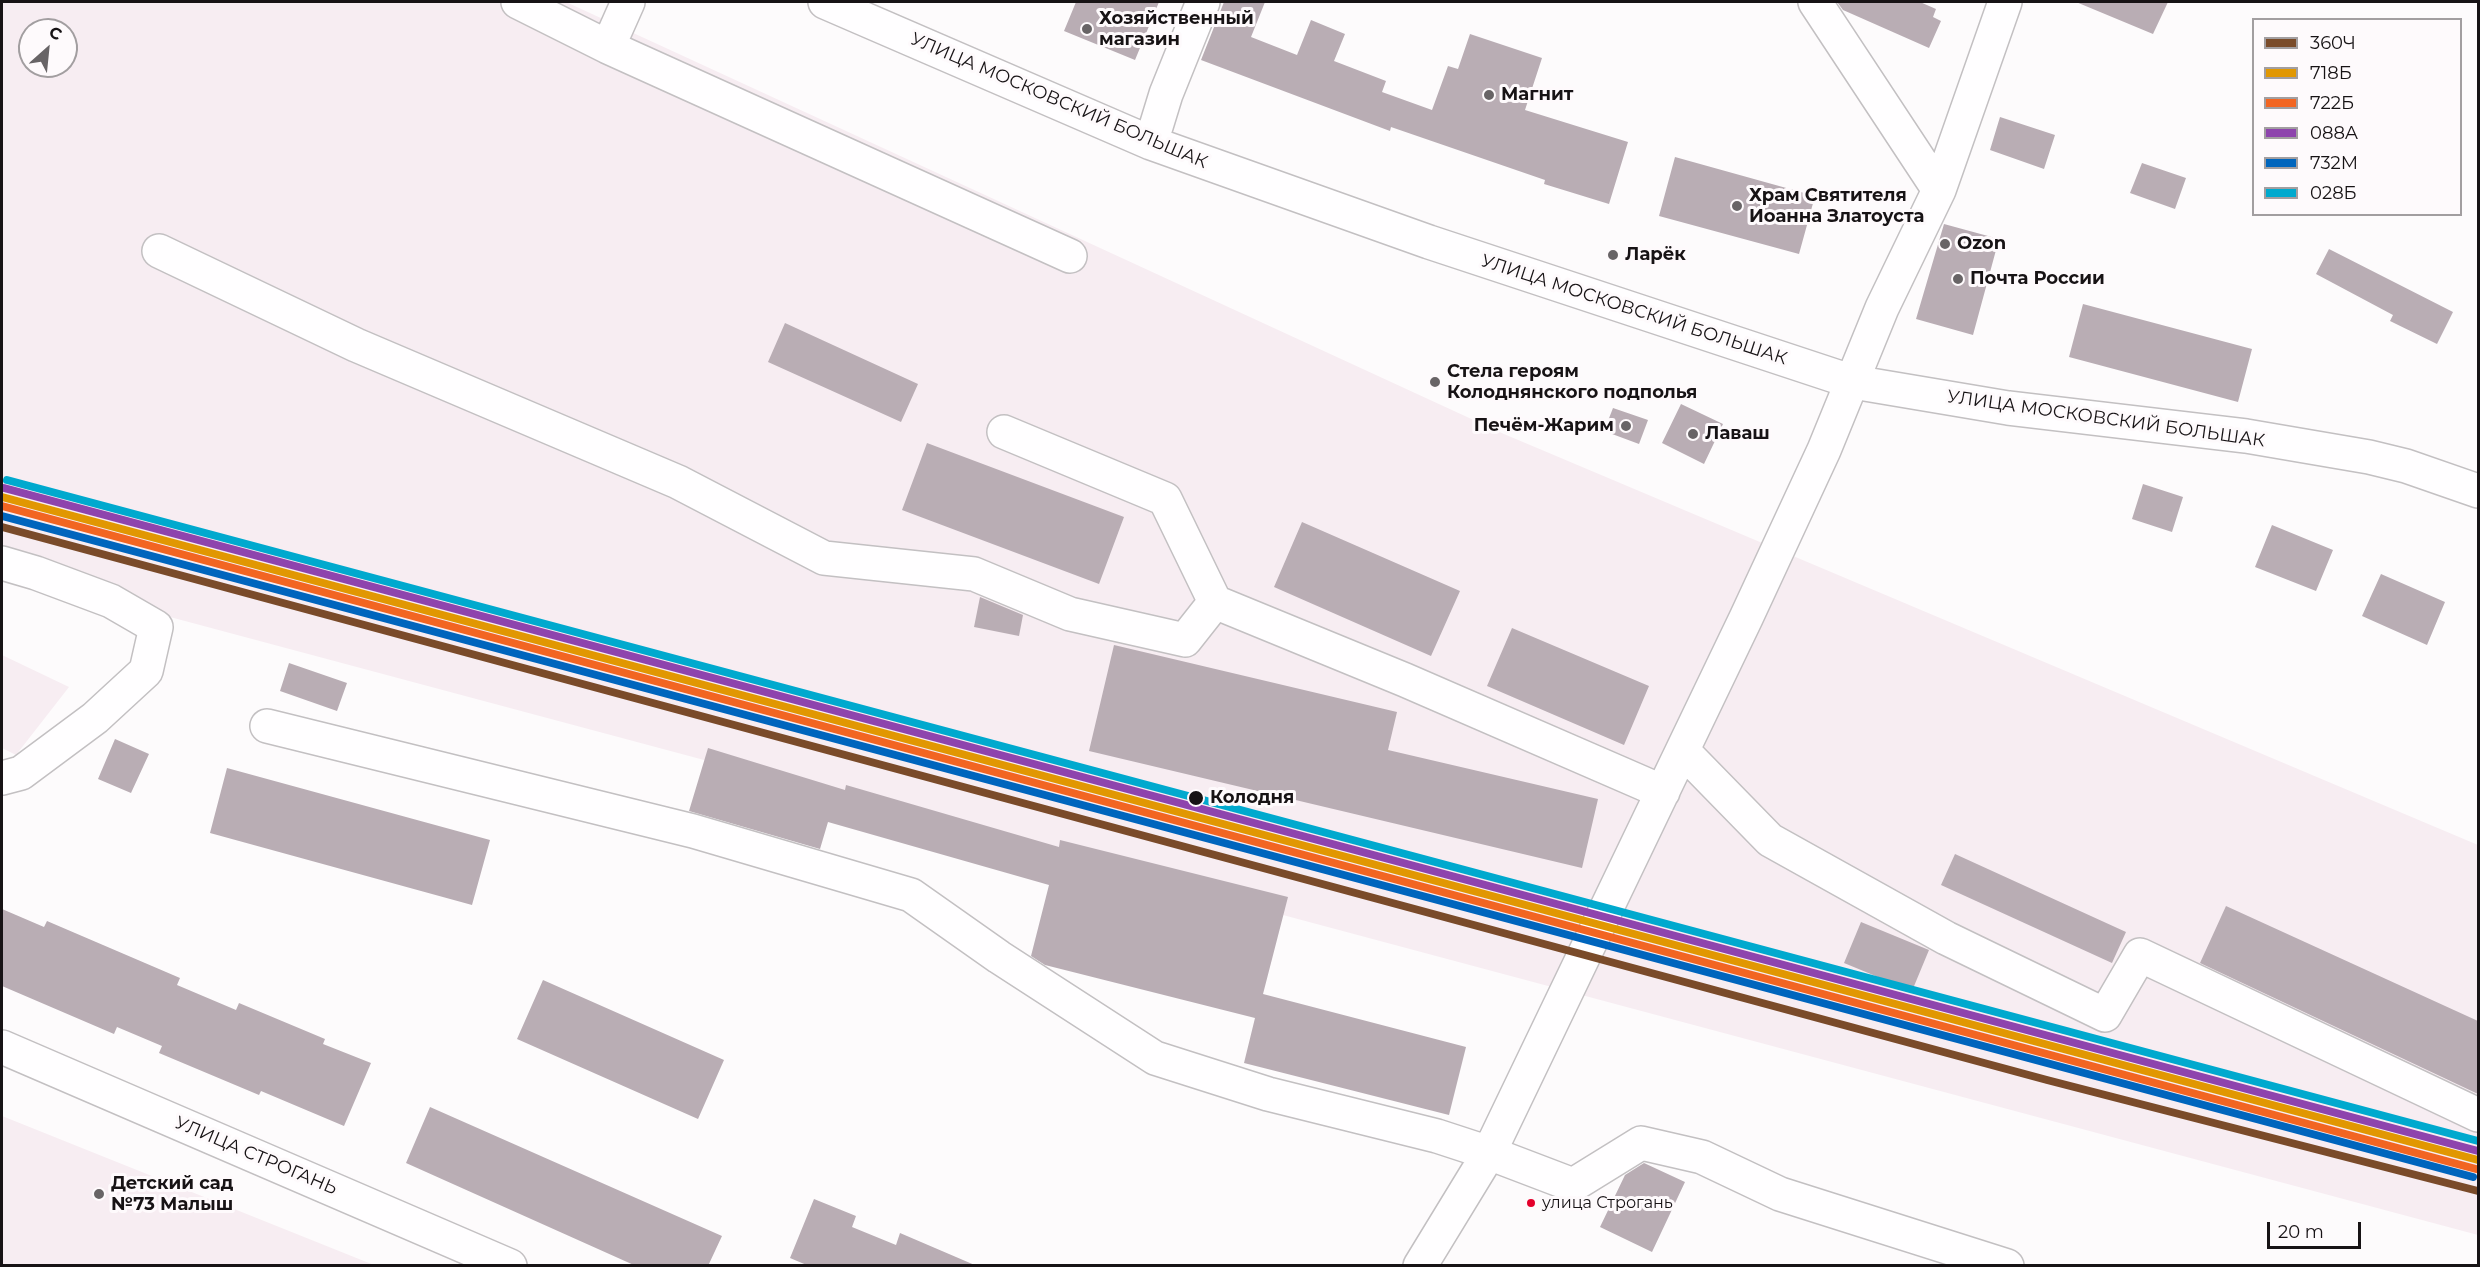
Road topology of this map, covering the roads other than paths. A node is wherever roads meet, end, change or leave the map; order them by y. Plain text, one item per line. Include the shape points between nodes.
1 (518, 2) edge
2 (628, 2) edge
3 (825, 2) edge
4 (1203, 2) edge
5 (1815, 2) edge
6 (2005, 2) edge
7 (608, 48) junction
8 (1150, 143) junction
9 (1939, 190) junction
10 (159, 251) dead end
11 (1070, 256) dead end
12 (1853, 382) junction
13 (1004, 432) dead end
14 (2478, 491) edge
15 (2, 563) edge
16 (1215, 602) junction
17 (267, 726) dead end
18 (1683, 751) junction
19 (2, 778) edge
20 (1663, 792) junction
21 (2, 1047) edge
22 (2478, 1115) edge
23 (1490, 1153) junction
24 (510, 1266) edge
25 (1420, 1266) edge
26 (2007, 1266) edge

1 - 7 street
2 - 7 street
3 - 8 street, УЛИЦА МОСКОВСКИЙ БОЛЬШАК
4 - 8 street
5 - 9 street
6 - 9 street
7 - 11 street
8 - 12 street, УЛИЦА МОСКОВСКИЙ БОЛЬШАК via 1429,242
9 - 12 street via 1882,308
10 - 16 street via 367,350 678,482 824,558 974,574 1070,615 1185,640
12 - 14 street, УЛИЦА МОСКОВСКИЙ БОЛЬШАК via 2008,408 2246,436 2358,455 2406,466
12 - 18 street
13 - 16 street via 1165,499
15 - 19 street via 111,601 156,627 146,671 95,718 21,773
16 - 20 street
17 - 23 street via 693,831 911,895 1155,1059
18 - 20 street
18 - 22 street via 1770,840 1946,938 2105,1015 2140,955
20 - 23 street
21 - 24 street, УЛИЦА СТРОГАНЬ
23 - 25 street
23 - 26 street via 1573,1185 1641,1143 1702,1157 1780,1194

